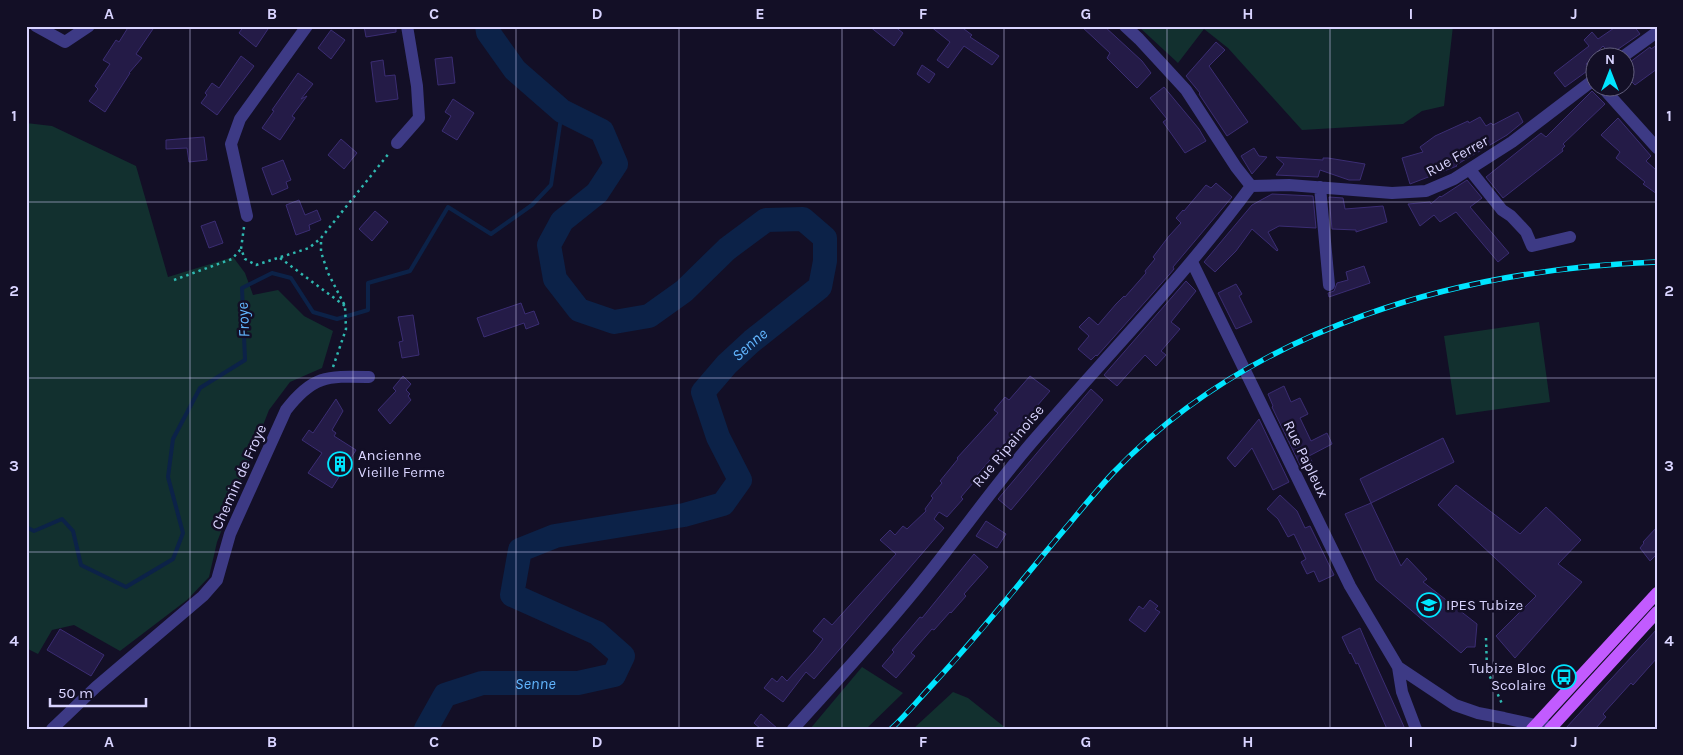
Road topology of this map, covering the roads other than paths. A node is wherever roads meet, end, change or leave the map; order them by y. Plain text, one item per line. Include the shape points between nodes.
1 (36, 26) edge
2 (89, 26) edge
3 (307, 26) edge
4 (407, 26) edge
5 (1125, 26) edge
6 (1657, 32) edge
7 (1635, 48) edge
8 (1586, 86) edge
9 (1611, 98) edge
10 (398, 143) road end
11 (1657, 148) edge
12 (1470, 170) junction
13 (1251, 186) junction
14 (1320, 187) junction
15 (248, 216) road end
16 (1570, 237) dead end
17 (1192, 262) junction
18 (1328, 285) dead end
19 (369, 377) dead end
20 (1657, 593) edge
21 (1657, 612) edge
22 (1398, 667) junction
23 (1534, 727) edge
24 (1551, 728) edge
25 (52, 729) edge
26 (793, 729) edge
27 (1416, 729) edge

1 - 2 street via 65,42
3 - 15 street via 240,119 231,144
4 - 10 street via 419,118
5 - 13 street via 1186,90
6 - 7 street
8 - 12 street, Rue Ferrer
9 - 11 street
12 - 14 street, Rue Ferrer via 1426,191 1392,193
12 - 16 street via 1502,210 1526,232 1532,246
13 - 14 street, Rue Ferrer
13 - 17 street, Rue Ripainoise
14 - 18 street
17 - 22 street, Rue Papleux via 1350,586
17 - 26 street, Rue Ripainoise via 1039,434 985,498 925,578
19 - 25 street, Chemin de Froye via 330,377 314,383 298,395 286,410 230,534 217,580
20 - 23 main road
21 - 24 main road
22 - 23 street, Rue Papleux via 1455,704
22 - 27 street, Rue Papleux via 1402,692
23 - 24 street, Rue Papleux

